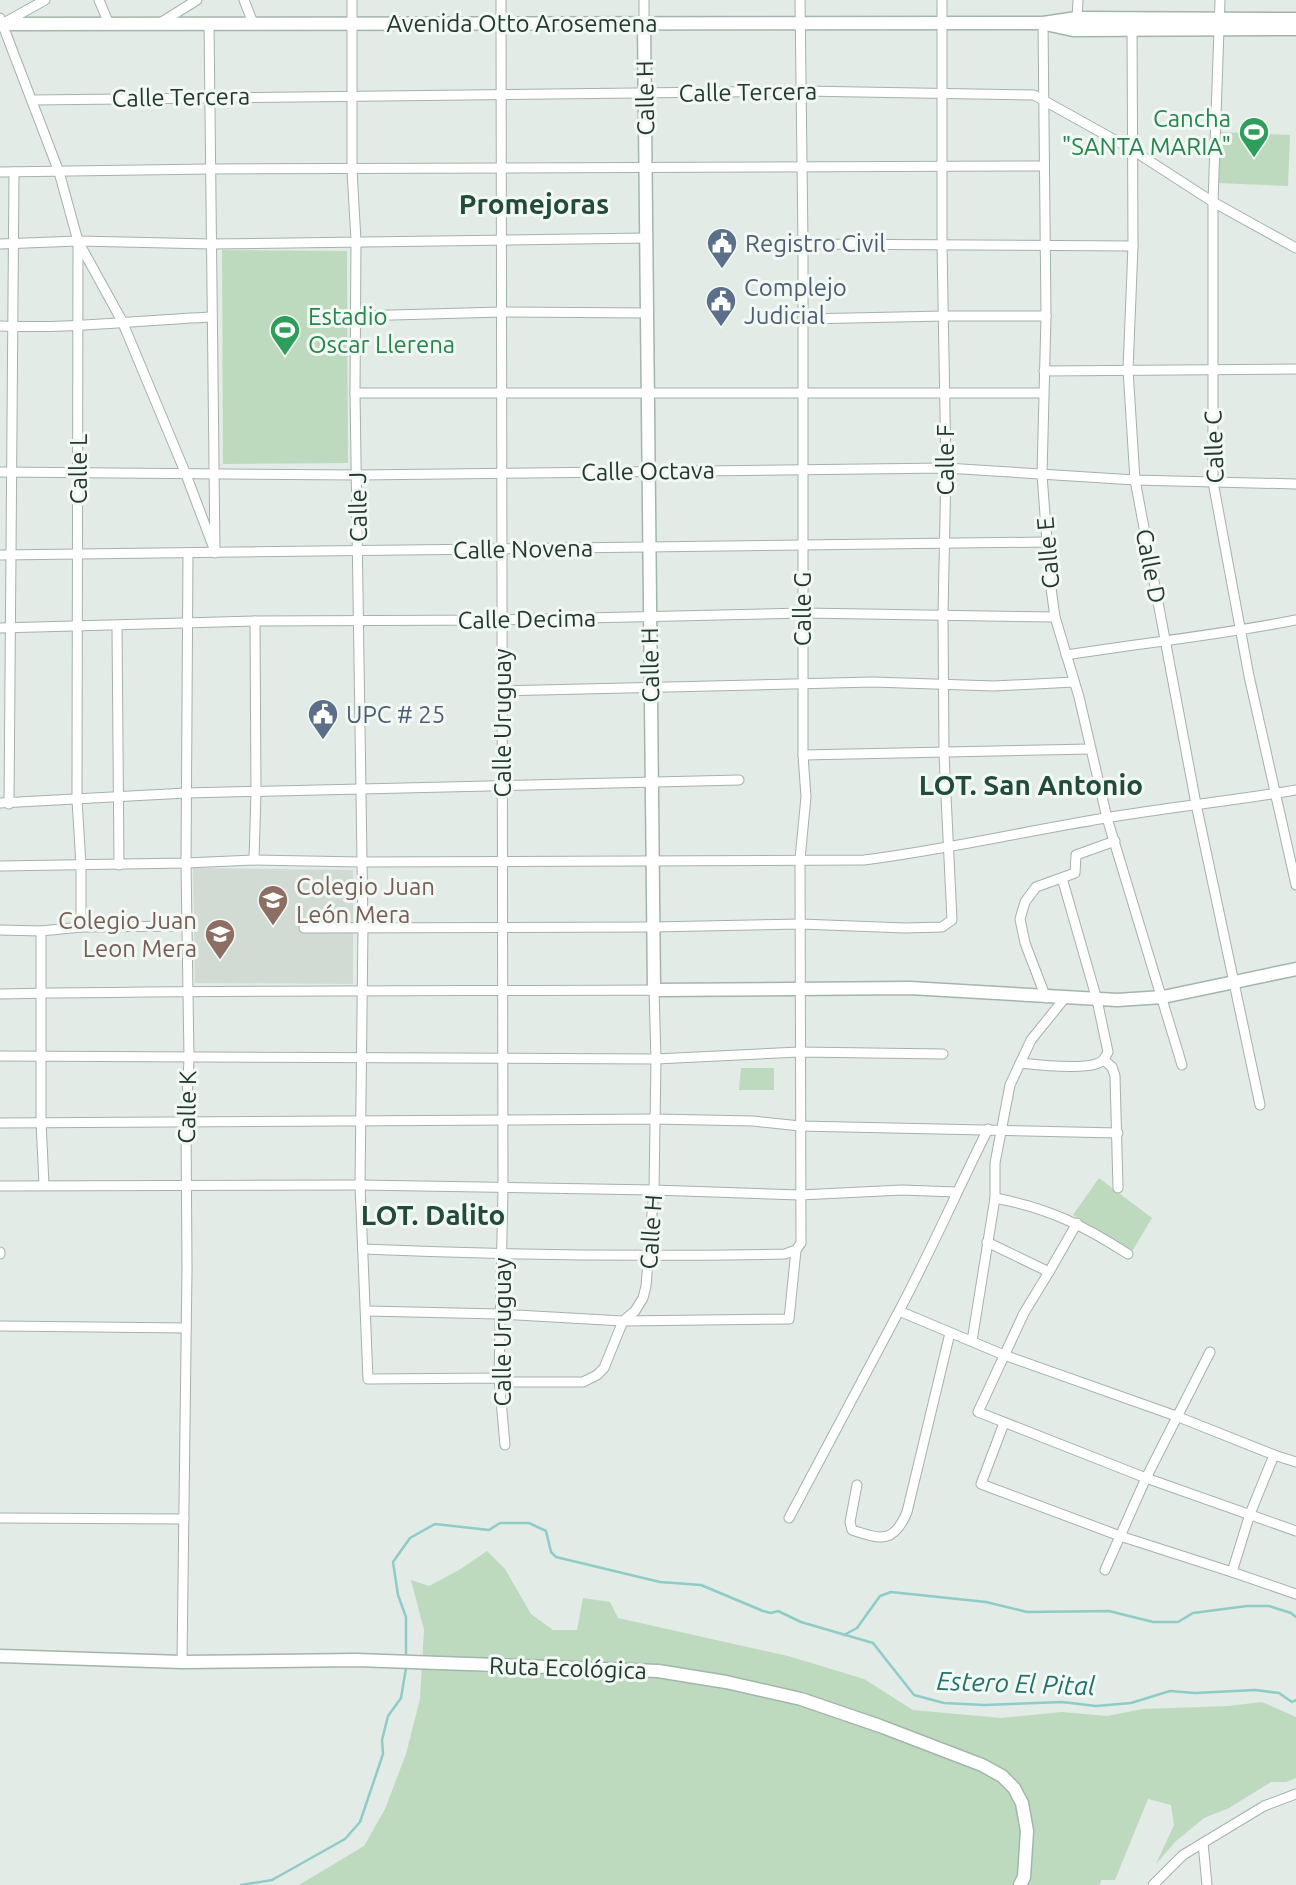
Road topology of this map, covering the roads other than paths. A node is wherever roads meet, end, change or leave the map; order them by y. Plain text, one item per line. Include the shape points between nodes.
1 (45, 0) edge
2 (99, 0) edge
3 (197, 0) edge
4 (244, 0) edge
5 (352, 0) edge
6 (501, 0) edge
7 (644, 0) edge
8 (800, 0) edge
9 (942, 0) edge
10 (1078, 0) edge
11 (1220, 0) edge
12 (1077, 19) junction
13 (1296, 19) edge
14 (1, 22) edge
15 (109, 23) junction
16 (159, 23) junction
17 (209, 23) junction
18 (253, 23) junction
19 (351, 23) junction
20 (501, 23) junction
21 (644, 23) junction
22 (800, 23) junction
23 (943, 23) junction
24 (1043, 23) junction
25 (1132, 24) junction
26 (1219, 24) junction
27 (1296, 29) edge
28 (802, 91) junction
29 (645, 93) junction
30 (943, 93) junction
31 (501, 94) junction
32 (352, 95) junction
33 (209, 96) junction
34 (32, 100) junction
35 (1043, 100) junction
36 (1131, 149) junction
37 (646, 166) junction
38 (1043, 166) junction
39 (942, 167) junction
40 (501, 168) junction
41 (801, 168) junction
42 (211, 169) junction
43 (352, 170) junction
44 (0, 172) edge
45 (14, 172) junction
46 (59, 172) junction
47 (1213, 202) junction
48 (502, 239) junction
49 (646, 239) junction
50 (78, 241) junction
51 (356, 241) junction
52 (0, 244) edge
53 (13, 244) junction
54 (211, 244) junction
55 (803, 244) junction
56 (942, 244) junction
57 (1045, 246) junction
58 (1133, 246) junction
59 (1296, 248) edge
60 (502, 312) junction
61 (647, 313) junction
62 (356, 316) junction
63 (945, 316) junction
64 (1046, 316) junction
65 (212, 317) junction
66 (803, 319) junction
67 (122, 321) junction
68 (0, 326) edge
69 (78, 326) junction
70 (13, 327) junction
71 (1213, 368) junction
72 (1296, 369) edge
73 (1128, 370) junction
74 (1044, 371) junction
75 (945, 392) junction
76 (355, 393) junction
77 (1043, 393) junction
78 (802, 394) junction
79 (502, 395) junction
80 (648, 395) junction
81 (946, 468) junction
82 (803, 469) junction
83 (12, 471) junction
84 (649, 471) junction
85 (0, 472) edge
86 (78, 472) junction
87 (185, 472) junction
88 (214, 472) junction
89 (502, 472) junction
90 (358, 475) junction
91 (1042, 475) junction
92 (1135, 480) junction
93 (1213, 482) junction
94 (1296, 484) edge
95 (1046, 542) junction
96 (945, 544) junction
97 (802, 545) junction
98 (649, 547) junction
99 (502, 549) junction
100 (359, 551) junction
101 (188, 553) junction
102 (215, 553) junction
103 (78, 554) junction
104 (0, 555) edge
105 (11, 555) junction
106 (803, 613) junction
107 (943, 615) junction
108 (650, 617) junction
109 (1055, 617) junction
110 (502, 620) junction
111 (1296, 620) edge
112 (255, 621) junction
113 (358, 621) junction
114 (187, 624) junction
115 (78, 626) junction
116 (117, 626) junction
117 (0, 628) edge
118 (10, 628) junction
119 (1241, 631) junction
120 (1165, 640) junction
121 (1066, 655) junction
122 (1074, 682) junction
123 (802, 684) junction
124 (945, 685) junction
125 (651, 688) junction
126 (502, 691) junction
127 (1090, 749) junction
128 (944, 754) junction
129 (803, 755) junction
130 (739, 780) dead end
131 (652, 781) junction
132 (503, 784) junction
133 (361, 788) junction
134 (1296, 790) edge
135 (256, 792) junction
136 (187, 793) junction
137 (1275, 793) junction
138 (117, 797) junction
139 (77, 800) junction
140 (5, 804) edge
141 (1196, 804) junction
142 (1107, 818) junction
143 (1115, 841) junction
144 (949, 845) junction
145 (800, 859) junction
146 (254, 860) junction
147 (652, 860) junction
148 (361, 862) junction
149 (503, 862) junction
150 (186, 863) junction
151 (81, 865) junction
152 (118, 865) junction
153 (0, 866) edge
154 (1062, 878) junction
155 (1296, 885) edge
156 (800, 924) junction
157 (188, 926) junction
158 (81, 927) junction
159 (363, 927) junction
160 (653, 927) junction
161 (304, 928) dead end
162 (503, 928) junction
163 (0, 930) edge
164 (41, 931) junction
165 (1296, 969) edge
166 (1235, 983) junction
167 (503, 990) junction
168 (654, 990) junction
169 (801, 990) junction
170 (363, 991) junction
171 (40, 993) junction
172 (186, 993) junction
173 (0, 994) edge
174 (1163, 997) junction
175 (1046, 998) junction
176 (1065, 999) junction
177 (1097, 1000) junction
178 (799, 1052) junction
179 (943, 1054) dead end
180 (0, 1056) edge
181 (42, 1056) junction
182 (361, 1057) junction
183 (188, 1059) junction
184 (503, 1059) junction
185 (656, 1059) junction
186 (1104, 1060) junction
187 (1020, 1063) junction
188 (1182, 1065) dead end
189 (1261, 1105) dead end
190 (654, 1119) junction
191 (360, 1120) junction
192 (503, 1120) junction
193 (41, 1121) junction
194 (186, 1121) junction
195 (0, 1122) edge
196 (800, 1126) junction
197 (988, 1129) junction
198 (1002, 1129) junction
199 (1118, 1133) junction
200 (44, 1185) junction
201 (360, 1185) junction
202 (0, 1186) edge
203 (187, 1187) junction
204 (503, 1188) junction
205 (1118, 1188) dead end
206 (654, 1190) junction
207 (956, 1192) junction
208 (800, 1195) junction
209 (995, 1198) junction
210 (1077, 1223) junction
211 (986, 1242) junction
212 (363, 1249) junction
213 (796, 1250) junction
214 (1128, 1254) dead end
215 (501, 1255) junction
216 (649, 1257) junction
217 (1049, 1272) junction
218 (367, 1311) junction
219 (899, 1311) junction
220 (499, 1314) junction
221 (623, 1321) junction
222 (0, 1326) edge
223 (186, 1328) junction
224 (950, 1333) junction
225 (972, 1341) junction
226 (1210, 1352) dead end
227 (1004, 1355) junction
228 (499, 1378) junction
229 (368, 1379) joint
230 (1176, 1416) junction
231 (1004, 1423) junction
232 (505, 1445) dead end
233 (1274, 1455) junction
234 (1296, 1462) edge
235 (1146, 1478) junction
236 (857, 1485) dead end
237 (1250, 1514) junction
238 (0, 1518) edge
239 (789, 1518) dead end
240 (184, 1519) junction
241 (1296, 1531) edge
242 (1120, 1536) junction
243 (1105, 1570) dead end
244 (1232, 1572) junction
245 (1296, 1594) edge
246 (0, 1656) edge
247 (182, 1662) junction
248 (1296, 1794) edge
249 (1203, 1843) junction
250 (1020, 1885) edge
251 (1153, 1885) edge
252 (1207, 1885) edge

1 - 14 street
2 - 15 street
3 - 16 street
4 - 18 street
5 - 19 street, Calle J
6 - 20 street, Calle Uruguay
7 - 21 street, Calle H
8 - 22 street, Calle G
9 - 23 street, Calle F
10 - 12 street
11 - 26 street, Calle C
12 - 24 main road, Avenida Otto Arosemena
12 - 25 main road, Avenida Otto Arosemena
13 - 26 main road, Avenida Otto Arosemena
14 - 15 main road, Avenida Otto Arosemena
14 - 34 street, Calle L
15 - 16 main road, Avenida Otto Arosemena
16 - 17 main road, Avenida Otto Arosemena
17 - 18 main road, Avenida Otto Arosemena
17 - 33 street
18 - 19 main road, Avenida Otto Arosemena
19 - 20 main road, Avenida Otto Arosemena
19 - 32 street, Calle J
20 - 21 main road, Avenida Otto Arosemena
20 - 31 street, Calle Uruguay
21 - 22 main road, Avenida Otto Arosemena
21 - 29 main road, Calle H
22 - 23 main road, Avenida Otto Arosemena
22 - 28 street, Calle G
23 - 24 main road, Avenida Otto Arosemena
23 - 30 street, Calle F
24 - 25 main road, Avenida Otto Arosemena via 1073,30
24 - 35 street, Calle E
25 - 26 main road, Avenida Otto Arosemena
25 - 36 street, Calle D
26 - 27 main road, Avenida Otto Arosemena
26 - 47 street, Calle C
28 - 29 street, Calle Tercera
28 - 30 street, Calle Tercera
28 - 41 street, Calle G
29 - 31 street, Calle Tercera
29 - 37 main road, Calle H
30 - 35 street, Calle Tercera via 1034,95
30 - 39 street, Calle F
31 - 32 street, Calle Tercera
31 - 40 street, Calle Uruguay
32 - 33 street, Calle Tercera
32 - 43 street, Calle J
33 - 34 street, Calle Tercera
33 - 42 street
34 - 46 street, Calle L
35 - 36 street, Calle Tercera
35 - 38 street, Calle E
36 - 47 street, Calle Tercera
36 - 58 street, Calle D
37 - 40 street
37 - 41 street
37 - 49 main road, Calle H
38 - 39 street
38 - 57 street, Calle E
39 - 41 street
39 - 56 street, Calle F
40 - 43 street
40 - 48 street, Calle Uruguay
41 - 55 street, Calle G
42 - 43 street
42 - 46 street
42 - 54 street
43 - 51 street, Calle J
44 - 45 street
45 - 46 street
45 - 53 street
46 - 50 street, Calle L
47 - 59 street, Calle Tercera
47 - 71 street, Calle C
48 - 49 street
48 - 51 street
48 - 60 street, Calle Uruguay
49 - 61 main road, Calle H
50 - 53 street
50 - 54 street
50 - 67 street
50 - 69 street, Calle L
51 - 54 street
51 - 62 street, Calle J
52 - 53 street
53 - 70 street
54 - 65 street
55 - 56 street
55 - 66 street, Calle G
56 - 57 street
56 - 63 street, Calle F
57 - 58 street
57 - 64 street, Calle E
58 - 73 street, Calle D
60 - 61 street
60 - 62 street
60 - 79 street, Calle Uruguay
61 - 80 main road, Calle H
62 - 76 street, Calle J
63 - 64 street
63 - 66 street
63 - 75 street, Calle F
64 - 74 street, Calle E
65 - 67 street
65 - 88 street
66 - 78 street, Calle G
67 - 69 street
67 - 87 street
68 - 70 street
69 - 70 street
69 - 86 street, Calle L
70 - 83 street
71 - 72 street
71 - 73 street
71 - 93 street, Calle C
73 - 74 street
73 - 92 street, Calle D
74 - 77 street, Calle E
75 - 77 street
75 - 78 street
75 - 81 street, Calle F
76 - 79 street
76 - 90 street, Calle J
77 - 91 street, Calle E
78 - 80 street
78 - 82 street, Calle G
79 - 80 street
79 - 89 street, Calle Uruguay
80 - 84 main road, Calle H
81 - 82 street, Calle Octava
81 - 91 street, Calle Octava
81 - 96 street, Calle F
82 - 84 street, Calle Octava
82 - 97 street, Calle G
83 - 85 street, Calle Octava
83 - 86 street, Calle Octava
83 - 105 street
84 - 89 street, Calle Octava
84 - 98 main road, Calle H
86 - 87 street, Calle Octava
86 - 103 street, Calle L
87 - 88 street, Calle Octava
87 - 102 street
88 - 90 street, Calle Octava
88 - 102 street
89 - 90 street, Calle Octava
89 - 99 street, Calle Uruguay
90 - 100 street, Calle J
91 - 92 street, Calle Octava
91 - 95 street, Calle E
92 - 93 street, Calle Octava
92 - 120 street, Calle D
93 - 94 street, Calle Octava
93 - 119 street, Calle C
95 - 96 street, Calle Novena
95 - 109 street, Calle E
96 - 97 street, Calle Novena
96 - 107 street, Calle F
97 - 98 street, Calle Novena
97 - 106 street, Calle G
98 - 99 street, Calle Novena
98 - 108 main road, Calle H
99 - 100 street, Calle Novena
99 - 110 street, Calle Uruguay
100 - 102 street, Calle Novena
100 - 113 street, Calle J
101 - 102 street, Calle Novena
101 - 103 street, Calle Novena
101 - 114 street, Calle K
103 - 105 street, Calle Novena
103 - 115 street, Calle L
104 - 105 street, Calle Novena
105 - 118 street
106 - 107 street, Calle Decima
106 - 108 street, Calle Decima
106 - 123 street, Calle G
107 - 109 street, Calle Decima
107 - 124 street, Calle F
108 - 110 street, Calle Decima
108 - 125 main road, Calle H
109 - 121 street, Calle E
110 - 113 street, Calle Decima
110 - 126 street, Calle Uruguay
111 - 119 street
112 - 113 street, Calle Decima
112 - 114 street, Calle Decima
112 - 135 street
113 - 133 street, Calle J
114 - 116 street, Calle Decima
114 - 136 street, Calle K
115 - 116 street, Calle Decima
115 - 118 street, Calle Decima
115 - 139 street, Calle L
116 - 138 street
117 - 118 street, Calle Decima
118 - 140 street
119 - 120 street
119 - 137 street, Calle C
120 - 121 street
120 - 141 street, Calle D
121 - 122 street, Calle E
122 - 124 street
122 - 127 street, Calle E
123 - 124 street
123 - 125 street
123 - 129 street, Calle G
124 - 128 street, Calle F
125 - 126 street
125 - 131 main road, Calle H
126 - 132 street, Calle Uruguay
127 - 128 street
127 - 142 street, Calle E
128 - 129 street
128 - 144 street, Calle F
129 - 145 street, Calle G via 806,797
130 - 131 street
131 - 132 street
131 - 147 main road, Calle H
132 - 133 street
132 - 149 street, Calle Uruguay
133 - 135 street
133 - 148 street, Calle J
134 - 137 street
135 - 136 street
135 - 146 street
136 - 138 street
136 - 150 street, Calle K
137 - 141 street
137 - 155 street, Calle C
138 - 139 street
138 - 152 street
139 - 140 street
139 - 151 street, Calle L
141 - 142 street
141 - 166 street, Calle D
142 - 143 street, Calle E
142 - 144 street
143 - 154 street via 1076,855 1075,873
143 - 174 street, Calle E
144 - 145 street via 864,860
144 - 156 street, Calle F via 952,920 942,927
145 - 147 street
145 - 156 street, Calle G
146 - 148 street
146 - 150 street
147 - 149 street
147 - 160 main road, Calle H
148 - 149 street
148 - 159 street, Calle J
149 - 162 street, Calle Uruguay
150 - 152 street
150 - 157 street, Calle K
151 - 152 street
151 - 153 street
151 - 158 street, Calle L
154 - 175 street via 1036,887 1020,922
154 - 177 street
156 - 160 street
156 - 169 street, Calle G
157 - 158 street
157 - 172 street, Calle K
158 - 164 street
159 - 161 street
159 - 162 street
159 - 170 street, Calle J
160 - 162 street
160 - 168 main road, Calle H
162 - 167 street, Calle Uruguay
163 - 164 street
164 - 171 street
165 - 166 main road
166 - 174 main road
166 - 189 street, Calle D
167 - 168 street
167 - 170 street
167 - 184 street, Calle Uruguay
168 - 169 main road
168 - 185 street, Calle H
169 - 175 main road via 911,988
169 - 178 street, Calle G
170 - 172 street
170 - 182 street, Calle J
171 - 172 street
171 - 173 street
171 - 181 street
172 - 183 street, Calle K
174 - 177 main road
174 - 188 street, Calle E
175 - 176 main road
176 - 177 main road
176 - 187 street via 1034,1036
177 - 186 street via 1108,1048
178 - 179 street
178 - 185 street
178 - 196 street, Calle G
180 - 181 street
181 - 183 street
181 - 193 street
182 - 183 street
182 - 184 street
182 - 191 street, Calle J
183 - 194 street, Calle K
184 - 185 street
184 - 192 street, Calle Uruguay
185 - 190 street, Calle H
186 - 187 street via 1093,1065
186 - 199 street via 1115,1076
187 - 198 street via 1010,1085
190 - 192 street
190 - 196 street
190 - 206 street, Calle H
191 - 192 street
191 - 194 street
191 - 201 street, Calle J
192 - 204 street, Calle Uruguay
193 - 194 street
193 - 195 street
193 - 200 street
194 - 203 street, Calle K
196 - 197 street
196 - 208 street, Calle G
197 - 198 street
197 - 207 street
198 - 199 street
198 - 209 street via 995,1163
199 - 205 street
200 - 202 street
200 - 203 street
201 - 203 street
201 - 204 street
201 - 212 street, Calle J
203 - 223 street, Calle K
204 - 206 street
204 - 215 street, Calle Uruguay
206 - 208 street
206 - 216 street, Calle H
207 - 208 street
207 - 219 street
208 - 213 street, Calle G via 801,1243
209 - 210 street
209 - 211 street
210 - 214 street
210 - 217 street
211 - 217 street
211 - 225 street
212 - 215 street
212 - 218 street, Calle J
213 - 216 street
213 - 221 street, Calle G via 789,1319
215 - 216 street
215 - 220 street, Calle Uruguay
216 - 221 street, Calle H via 640,1305
217 - 227 street
218 - 220 street
218 - 229 street, Calle J
219 - 224 street
219 - 239 street
220 - 221 street
220 - 228 street, Calle Uruguay
221 - 228 street, Calle H via 604,1368 583,1382 507,1382
222 - 223 street
223 - 240 street, Calle K
224 - 225 street
224 - 236 street via 900,1530 880,1536 852,1530
225 - 227 street
226 - 230 street
227 - 230 street
227 - 231 street via 978,1410
228 - 229 street, Calle H
228 - 232 street, Calle Uruguay
230 - 233 street
230 - 235 street
231 - 235 street
231 - 242 street via 981,1484
233 - 234 street
233 - 237 street
235 - 237 street
235 - 242 street
237 - 241 street
237 - 244 street
238 - 240 street
240 - 247 street, Calle K
242 - 243 street
242 - 244 street
244 - 245 street
246 - 247 main road, Ruta Ecológica
247 - 250 main road, Ruta Ecológica via 356,1660 657,1671 801,1699 1002,1776 1021,1803 1027,1831
248 - 249 street via 1264,1806
249 - 251 street via 1183,1855
249 - 252 street

